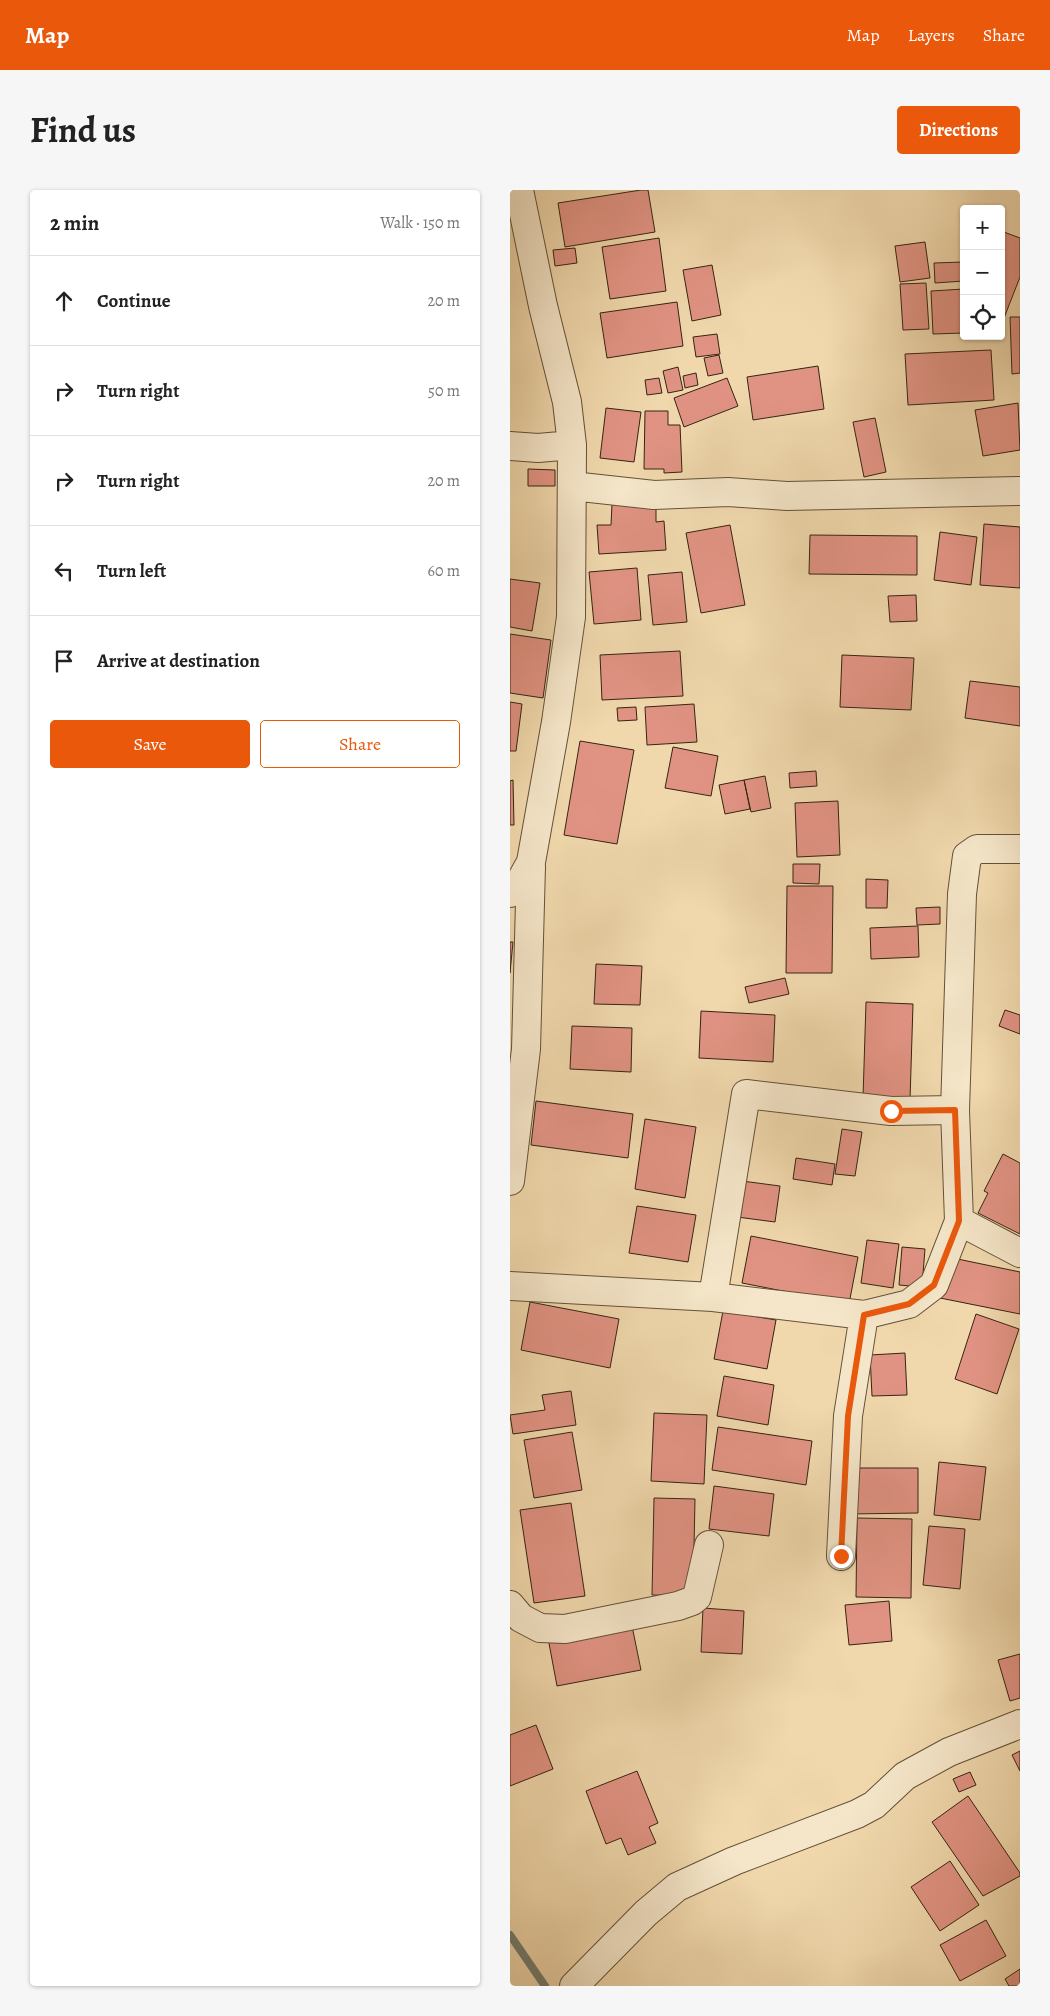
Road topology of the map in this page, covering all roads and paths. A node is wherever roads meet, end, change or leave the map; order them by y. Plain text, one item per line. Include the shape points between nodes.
1 (517, 202) edge
2 (572, 445) junction
3 (510, 446) edge
4 (572, 486) junction
5 (1020, 491) edge
6 (1020, 849) edge
7 (531, 862) junction
8 (510, 893) edge
9 (955, 1110) junction
10 (510, 1181) edge
11 (959, 1221) junction
12 (1020, 1254) edge
13 (510, 1286) edge
14 (713, 1297) junction
15 (864, 1315) junction
16 (709, 1545) dead end
17 (841, 1556) dead end
18 (510, 1605) edge
19 (1020, 1724) edge
20 (574, 1986) edge

1 - 2 street via 567,402
2 - 3 street
2 - 4 street
4 - 5 street via 654,495
4 - 7 street via 571,617
6 - 9 street via 977,849 967,856 962,894
7 - 8 street via 516,889
7 - 10 street via 526,1050
9 - 11 street
9 - 14 street via 891,1111 746,1094
11 - 12 street
11 - 15 street via 934,1285 909,1304
13 - 14 street
14 - 15 street
15 - 17 street via 848,1416
16 - 18 street via 697,1597 678,1606 565,1629 540,1628 521,1618
19 - 20 street via 949,1752 905,1776 874,1805 857,1814 734,1861 677,1887 646,1913

